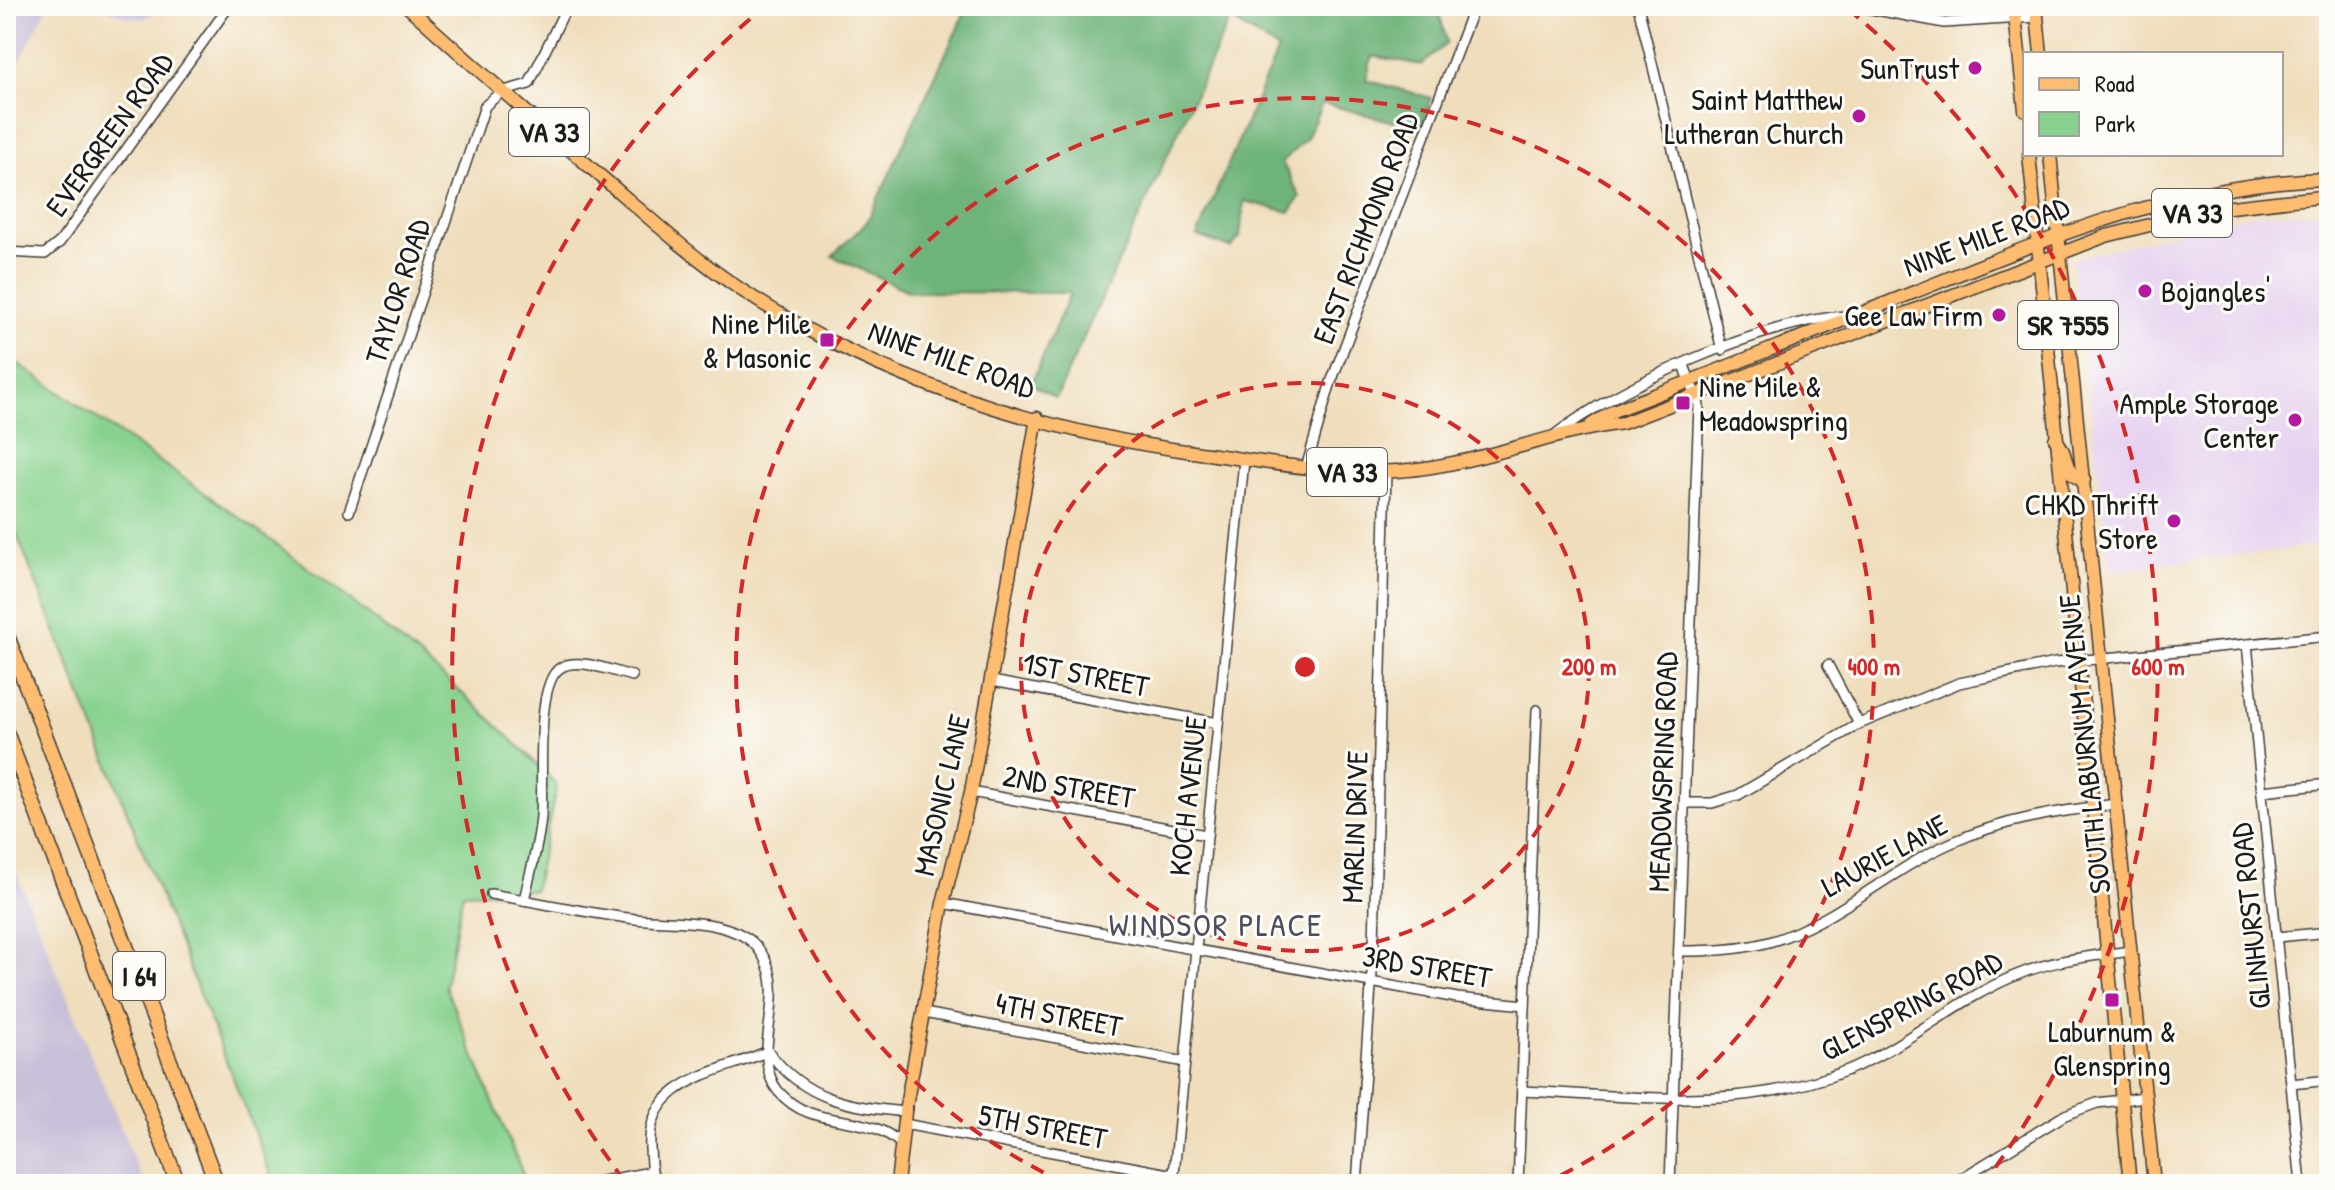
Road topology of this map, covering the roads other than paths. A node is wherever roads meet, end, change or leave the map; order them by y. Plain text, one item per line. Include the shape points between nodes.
1 (229, 6) edge
2 (407, 6) edge
3 (567, 6) edge
4 (1474, 6) edge
5 (1856, 6) edge
6 (1639, 10) dead end
7 (2037, 11) edge
8 (2015, 13) edge
9 (2041, 52) edge
10 (2023, 91) edge
11 (501, 92) junction
12 (2029, 156) edge
13 (2050, 156) edge
14 (2329, 179) edge
15 (2329, 196) edge
16 (2059, 235) junction
17 (2039, 243) junction
18 (6, 252) edge
19 (2060, 252) junction
20 (2041, 259) junction
21 (1854, 316) junction
22 (1722, 350) junction
23 (1684, 365) junction
24 (1691, 380) junction
25 (1697, 395) junction
26 (1037, 418) junction
27 (1588, 427) junction
28 (2055, 439) junction
29 (1546, 441) junction
30 (1244, 460) junction
31 (1306, 468) junction
32 (1386, 471) junction
33 (2084, 480) junction
34 (349, 512) dead end
35 (6, 633) edge
36 (2329, 636) edge
37 (2247, 644) junction
38 (2101, 658) junction
39 (2078, 661) junction
40 (1828, 665) dead end
41 (632, 676) dead end
42 (992, 681) junction
43 (1537, 710) dead end
44 (1218, 723) junction
45 (1859, 724) junction
46 (6, 732) edge
47 (2329, 784) edge
48 (2262, 791) junction
49 (971, 792) junction
50 (1685, 803) junction
51 (2116, 804) junction
52 (2092, 807) junction
53 (1206, 835) junction
54 (491, 894) dead end
55 (524, 900) junction
56 (943, 903) junction
57 (2329, 932) edge
58 (2277, 937) junction
59 (1196, 950) junction
60 (1679, 951) junction
61 (2131, 951) junction
62 (2107, 954) junction
63 (1372, 981) junction
64 (1525, 1005) junction
65 (924, 1013) junction
66 (768, 1051) junction
67 (1185, 1062) junction
68 (2329, 1080) edge
69 (2291, 1084) junction
70 (1522, 1091) junction
71 (2145, 1097) junction
72 (1673, 1098) junction
73 (2122, 1100) junction
74 (904, 1118) junction
75 (902, 1145) junction
76 (651, 1172) junction
77 (1173, 1179) edge
78 (178, 1184) edge
79 (217, 1184) edge
80 (586, 1184) edge
81 (657, 1184) edge
82 (897, 1184) edge
83 (1357, 1184) edge
84 (1518, 1184) edge
85 (1670, 1184) edge
86 (1952, 1184) edge
87 (2130, 1184) edge
88 (2154, 1184) edge
89 (2301, 1184) edge

1 - 18 street, EVERGREEN ROAD via 53,250 32,256
2 - 11 main road, NINE MILE ROAD / VA 33
3 - 11 street via 529,84
4 - 31 street, EAST RICHMOND ROAD via 1333,377
5 - 8 street via 1944,23
6 - 22 street
7 - 8 street
7 - 9 main road
8 - 10 main road
11 - 26 main road, NINE MILE ROAD / VA 33 via 700,261 742,290 871,360
11 - 34 street, TAYLOR ROAD via 485,106
12 - 17 main road, SOUTH LABURNUM AVENUE
13 - 16 main road, SOUTH LABURNUM AVENUE
14 - 16 main road, NINE MILE ROAD / VA 33 via 2195,195
15 - 19 main road, NINE MILE ROAD / VA 33 via 2195,212
16 - 17 main road, NINE MILE ROAD / VA 33
16 - 19 main road, SOUTH LABURNUM AVENUE
17 - 20 main road, SOUTH LABURNUM AVENUE
17 - 21 main road, NINE MILE ROAD / VA 33
19 - 20 main road, NINE MILE ROAD / VA 33
19 - 33 main road, SOUTH LABURNUM AVENUE / SR 7555
20 - 25 main road, NINE MILE ROAD / VA 33
20 - 28 main road, SOUTH LABURNUM AVENUE
21 - 22 street via 1801,321
21 - 24 main road, NINE MILE ROAD / VA 33
22 - 23 street
23 - 24 street, MEADOWSPRING ROAD
23 - 29 street via 1597,404
24 - 25 street, MEADOWSPRING ROAD
24 - 27 main road, NINE MILE ROAD / VA 33 via 1613,411
25 - 27 main road, NINE MILE ROAD / VA 33 via 1623,423
25 - 50 street, MEADOWSPRING ROAD
26 - 30 main road, NINE MILE ROAD / VA 33
26 - 42 main road, MASONIC LANE
27 - 29 main road, NINE MILE ROAD / VA 33
28 - 33 main road via 2066,450 2068,470
28 - 39 main road, SOUTH LABURNUM AVENUE
29 - 32 main road, NINE MILE ROAD / VA 33 via 1469,462
30 - 31 main road, NINE MILE ROAD / VA 33
30 - 44 street, KOCH AVENUE
31 - 32 main road, NINE MILE ROAD / VA 33
32 - 63 street, MARLIN DRIVE
33 - 38 main road, SOUTH LABURNUM AVENUE
35 - 79 highway, I 64
36 - 37 street
37 - 38 street
37 - 48 street, GLINHURST ROAD
38 - 39 street
38 - 51 main road, SOUTH LABURNUM AVENUE
39 - 45 street via 1959,683
39 - 52 main road, SOUTH LABURNUM AVENUE
40 - 45 street
41 - 55 street via 572,664 552,677 542,744 541,818
42 - 44 street, 1ST STREET
42 - 49 main road, MASONIC LANE
43 - 64 street
44 - 53 street, KOCH AVENUE
45 - 50 street via 1738,795 1712,803
46 - 78 highway, I 64
47 - 48 street
48 - 58 street, GLINHURST ROAD
49 - 53 street, 2ND STREET
49 - 56 main road, MASONIC LANE
50 - 60 street, MEADOWSPRING ROAD
51 - 52 street, LAURIE LANE
51 - 61 main road, SOUTH LABURNUM AVENUE
52 - 60 street, LAURIE LANE via 2020,819 1952,842 1770,942
52 - 62 main road, SOUTH LABURNUM AVENUE
53 - 59 street, KOCH AVENUE
54 - 55 street
55 - 66 street via 627,918 703,924 746,938 762,954 772,979
56 - 59 street, 3RD STREET
56 - 65 main road, MASONIC LANE
57 - 58 street
58 - 69 street, GLINHURST ROAD
59 - 63 street, 3RD STREET
59 - 67 street, KOCH AVENUE
60 - 72 street, MEADOWSPRING ROAD
61 - 62 street, GLENSPRING ROAD
61 - 71 main road, SOUTH LABURNUM AVENUE
62 - 72 street, GLENSPRING ROAD via 2060,961 2011,977 1877,1056 1815,1082 1757,1095
62 - 73 main road, SOUTH LABURNUM AVENUE
63 - 64 street, 3RD STREET
63 - 83 street, MARLIN DRIVE
64 - 70 street
65 - 67 street, 4TH STREET
65 - 74 main road, MASONIC LANE
66 - 74 street, 5TH STREET via 793,1081 809,1091
66 - 75 street via 768,1075 797,1110 880,1128
66 - 76 street via 708,1071 675,1090 651,1132
67 - 77 street, KOCH AVENUE
68 - 69 street
69 - 89 street, GLINHURST ROAD
70 - 72 street, GLENSPRING ROAD
70 - 84 street
71 - 73 street
71 - 88 main road, SOUTH LABURNUM AVENUE
72 - 85 street, MEADOWSPRING ROAD
73 - 86 street via 2065,1115
73 - 87 main road, SOUTH LABURNUM AVENUE
74 - 75 main road, MASONIC LANE
74 - 77 street, 5TH STREET
75 - 82 main road, MASONIC LANE
76 - 80 street
76 - 81 street

